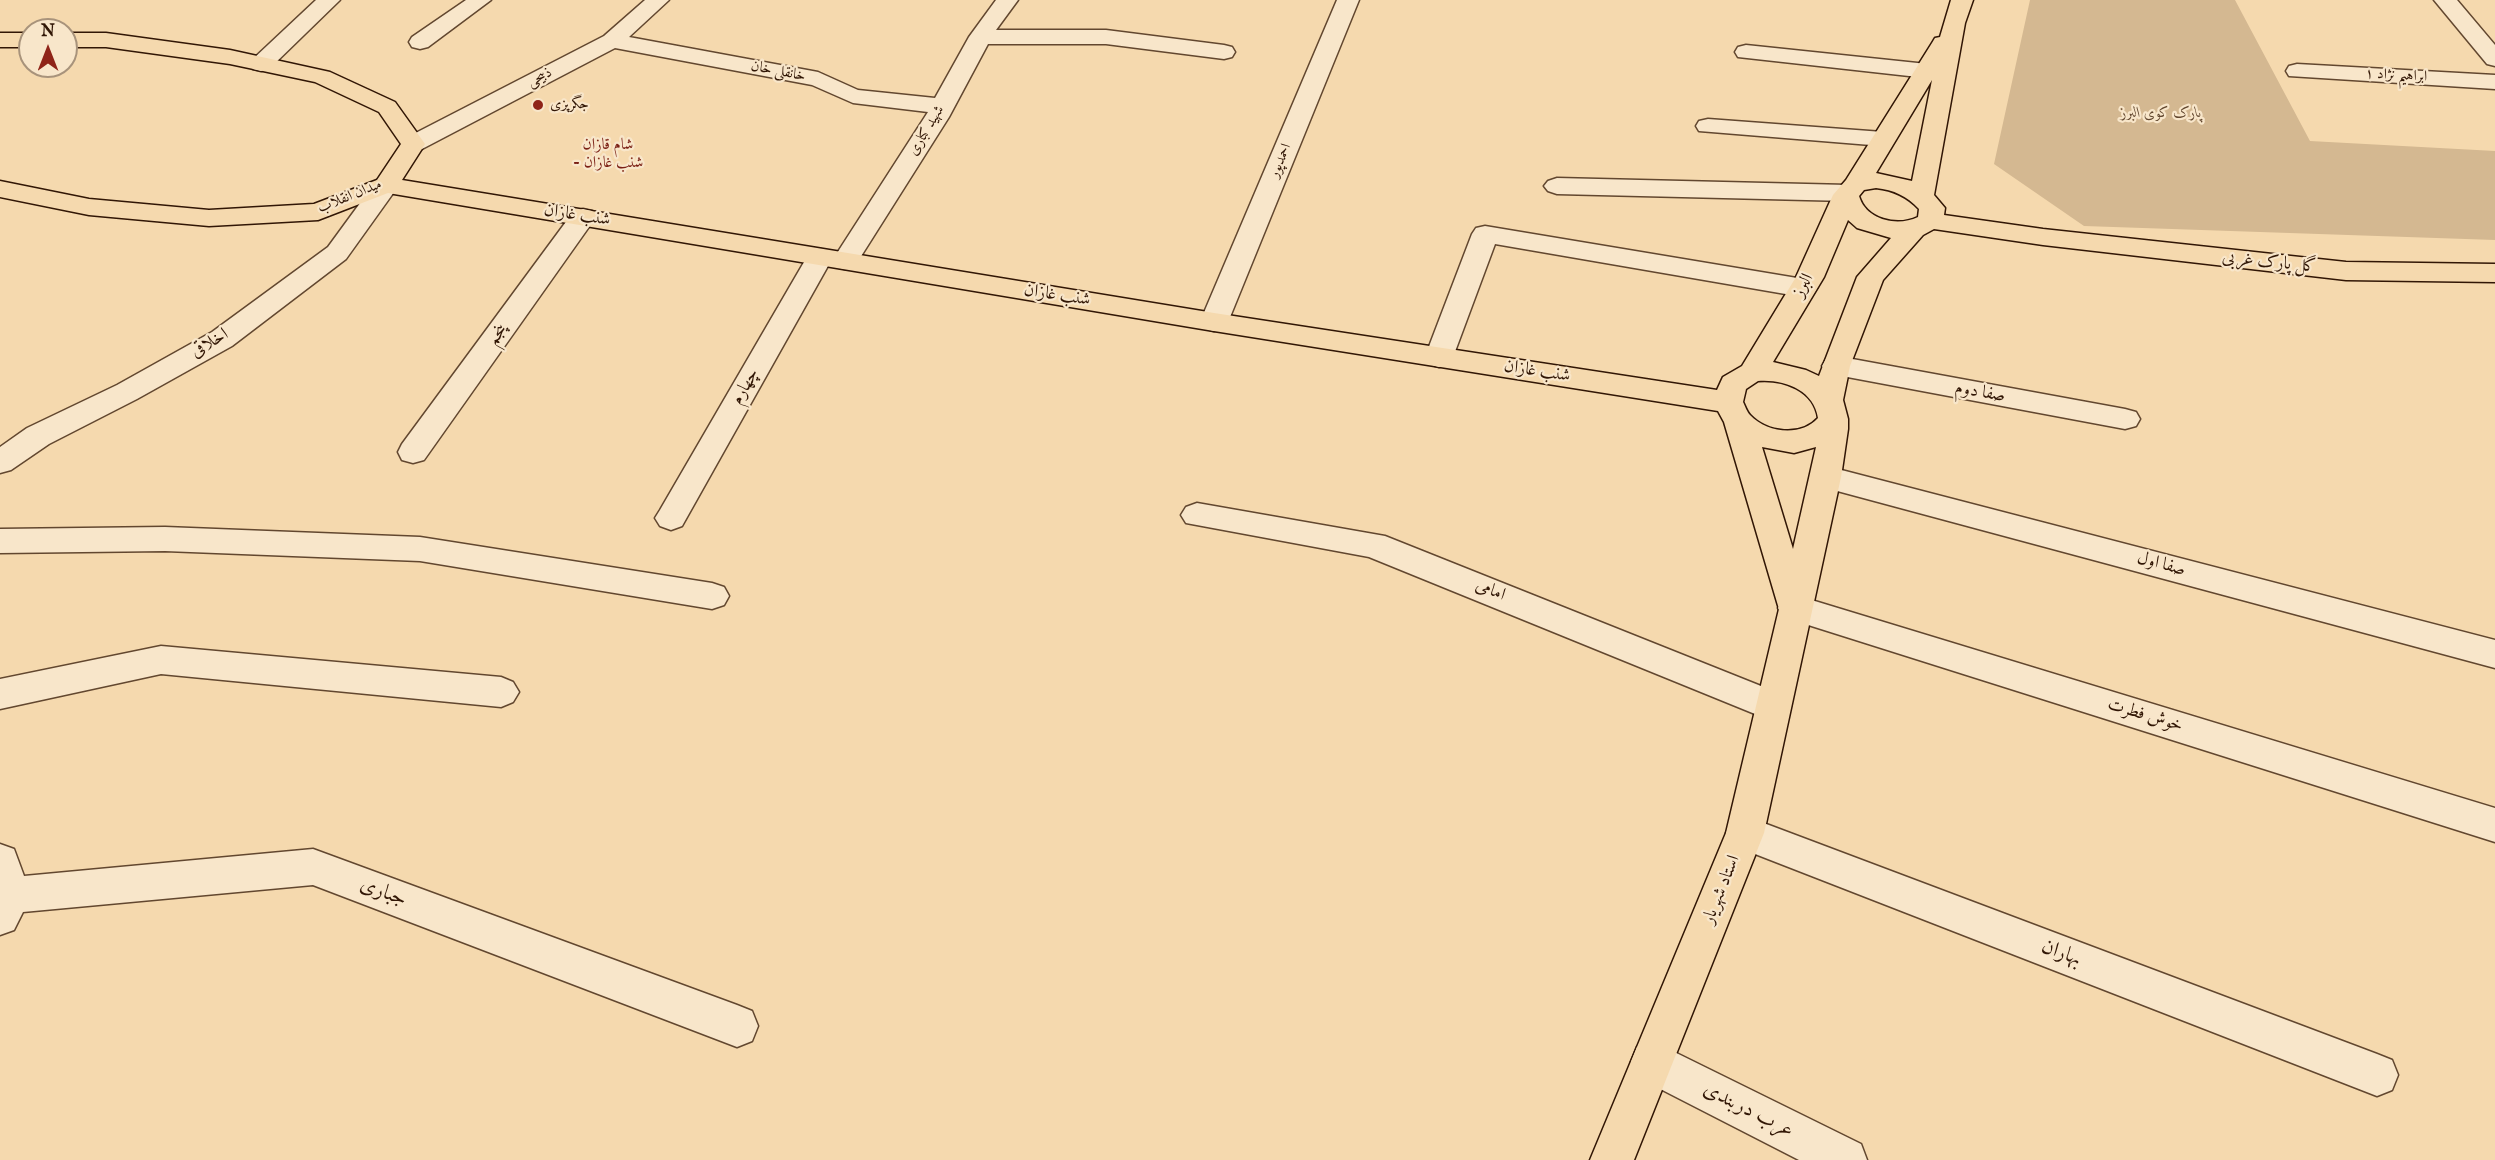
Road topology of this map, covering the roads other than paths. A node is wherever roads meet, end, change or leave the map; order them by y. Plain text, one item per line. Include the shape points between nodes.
1 (329, 0) edge
2 (480, 0) edge
3 (658, 0) edge
4 (1007, 0) edge
5 (1348, 0) edge
6 (1962, 0) edge
7 (2445, 0) edge
8 (1954, 23) junction
9 (980, 37) junction
10 (0, 40) edge
11 (18, 40) edge
12 (78, 40) edge
13 (612, 41) junction
14 (420, 42) dead end
15 (1224, 51) dead end
16 (1746, 52) dead end
17 (2495, 59) edge
18 (261, 64) junction
19 (1927, 71) junction
20 (2297, 71) dead end
21 (2495, 82) edge
22 (942, 106) junction
23 (1708, 126) dead end
24 (1883, 139) junction
25 (413, 144) junction
26 (386, 185) junction
27 (1557, 186) dead end
28 (0, 189) edge
29 (1850, 191) junction
30 (1925, 213) junction
31 (583, 217) junction
32 (832, 259) junction
33 (2495, 273) edge
34 (1803, 288) junction
35 (1214, 322) junction
36 (1439, 357) junction
37 (1836, 366) junction
38 (1752, 372) junction
39 (1830, 410) junction
40 (1733, 412) junction
41 (2125, 420) dead end
42 (413, 452) dead end
43 (0, 462) edge
44 (1826, 477) junction
45 (1197, 515) dead end
46 (671, 518) dead end
47 (0, 541) edge
48 (712, 596) dead end
49 (1795, 608) junction
50 (2495, 654) edge
51 (501, 692) dead end
52 (0, 694) edge
53 (1773, 705) junction
54 (2495, 825) edge
55 (1745, 832) junction
56 (4, 891) edge
57 (737, 1026) dead end
58 (1652, 1062) junction
59 (2377, 1075) dead end
60 (1612, 1160) edge
61 (1845, 1160) edge

1 - 18 street
2 - 14 street
3 - 13 street, ذبیحی
4 - 9 street, شهید کباری
5 - 35 street, احمدپور
6 - 8 main road, البرز
7 - 17 street
8 - 19 main road, البرز
8 - 30 main road, البرز
9 - 15 street via 1106,38
9 - 22 street, شهید کباری
10 - 11 main road
12 - 18 main road via 106,40
13 - 22 street, خانقلی خان via 818,79 852,96
13 - 25 street, ذبیحی
16 - 19 street
18 - 25 main road via 321,77 387,107
19 - 24 main road, البرز
20 - 21 street, ابراهیم نژاد ۱
22 - 32 street, شهید کباری
23 - 24 street
24 - 29 main road, البرز
25 - 26 main road, میدان انقلاب
26 - 28 main road, میدان انقلاب via 318,212 209,218 88,207
26 - 31 main road, شنب غازان
26 - 43 street, اخلاقی via 337,253 222,339 38,436
27 - 29 street
29 - 30 main road via 1876,180 1900,183
29 - 30 main road via 1850,209 1866,222 1891,230
29 - 34 main road, البرز
30 - 33 main road, گل پارک غربی via 2043,237 2346,272
30 - 37 main road via 1871,278
31 - 32 main road, شنب غازان
31 - 42 street, پنجم
32 - 35 main road, شنب غازان
32 - 46 street, چهارم
34 - 36 street via 1485,234
34 - 38 main road, البرز
35 - 36 main road, شنب غازان
36 - 40 main road, شنب غازان
37 - 39 main road
37 - 41 street, صفا دوم
38 - 39 main road via 1780,372 1809,382
38 - 40 main road via 1733,384
39 - 40 main road via 1820,435 1794,442 1764,437
39 - 44 main road, استاد شهریار
40 - 49 main road, استاد شهریار
44 - 49 main road, استاد شهریار
44 - 50 street, صفا اول
45 - 53 street, امامی via 1374,544
47 - 48 street via 165,539 420,549
49 - 53 main road, استاد شهریار
49 - 54 street, خوش فطرت
51 - 52 street via 161,660
53 - 55 main road, استاد شهریار
55 - 58 main road, استاد شهریار
55 - 59 street, بهاران
56 - 57 street, جباری via 314,867
58 - 60 main road, استاد شهریار
58 - 61 street, عرب دربندی

